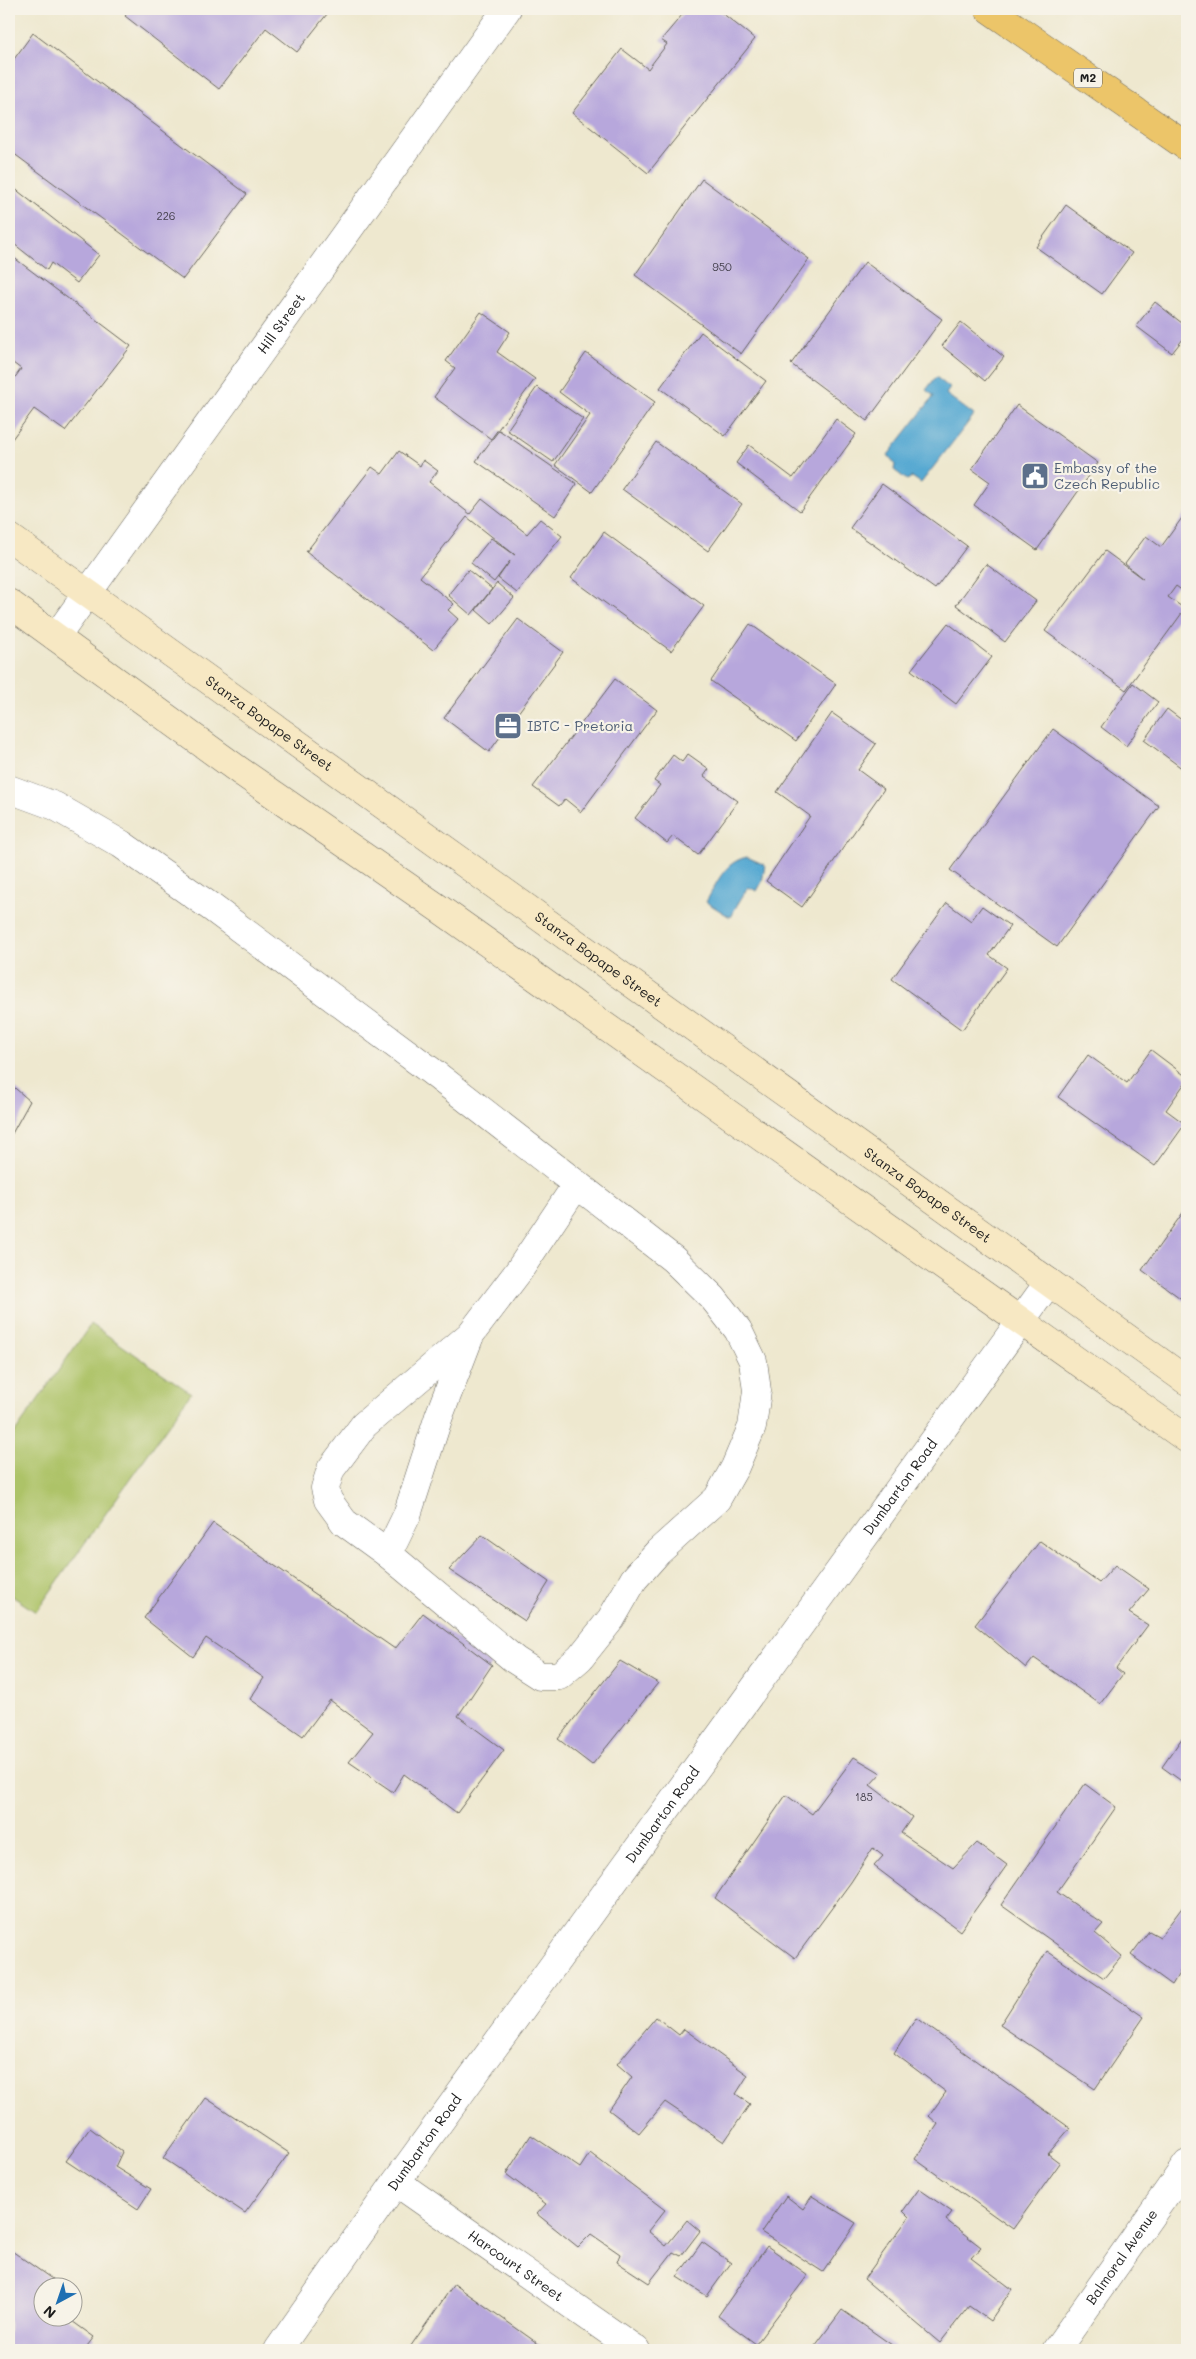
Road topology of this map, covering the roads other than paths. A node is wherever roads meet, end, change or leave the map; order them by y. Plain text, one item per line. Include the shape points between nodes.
1 (507, 9) edge
2 (989, 9) edge
3 (1187, 147) edge
4 (9, 536) edge
5 (88, 592) junction
6 (9, 603) edge
7 (56, 637) junction
8 (9, 789) edge
9 (577, 1184) junction
10 (1049, 1282) junction
11 (1021, 1321) junction
12 (470, 1335) junction
13 (1187, 1381) edge
14 (1187, 1439) edge
15 (388, 1554) junction
16 (1187, 2164) edge
17 (396, 2182) junction
18 (278, 2350) edge
19 (636, 2350) edge
20 (1056, 2350) edge

1 - 5 street, Hill Street
2 - 3 main road, M2
4 - 5 main road, Stanza Bopape Street
5 - 7 street, Hill Street
5 - 10 main road, Stanza Bopape Street
6 - 7 main road
7 - 11 main road via 240,771
8 - 9 street via 55,806 129,849 431,1070
9 - 12 street via 518,1272
9 - 15 street via 673,1259 714,1298 738,1330 753,1361 757,1391 752,1427 735,1467 717,1499 658,1552 634,1579 611,1619 580,1658 559,1676 540,1676 515,1660
10 - 11 street, Dumbarton Road
10 - 13 main road, Stanza Bopape Street
11 - 14 main road
11 - 17 street, Dumbarton Road
12 - 15 street via 439,1416 407,1515
12 - 15 street via 364,1425 331,1469 325,1488 328,1500 344,1522
16 - 20 street, Balmoral Avenue
17 - 18 street, Dumbarton Road
17 - 19 street, Harcourt Street

